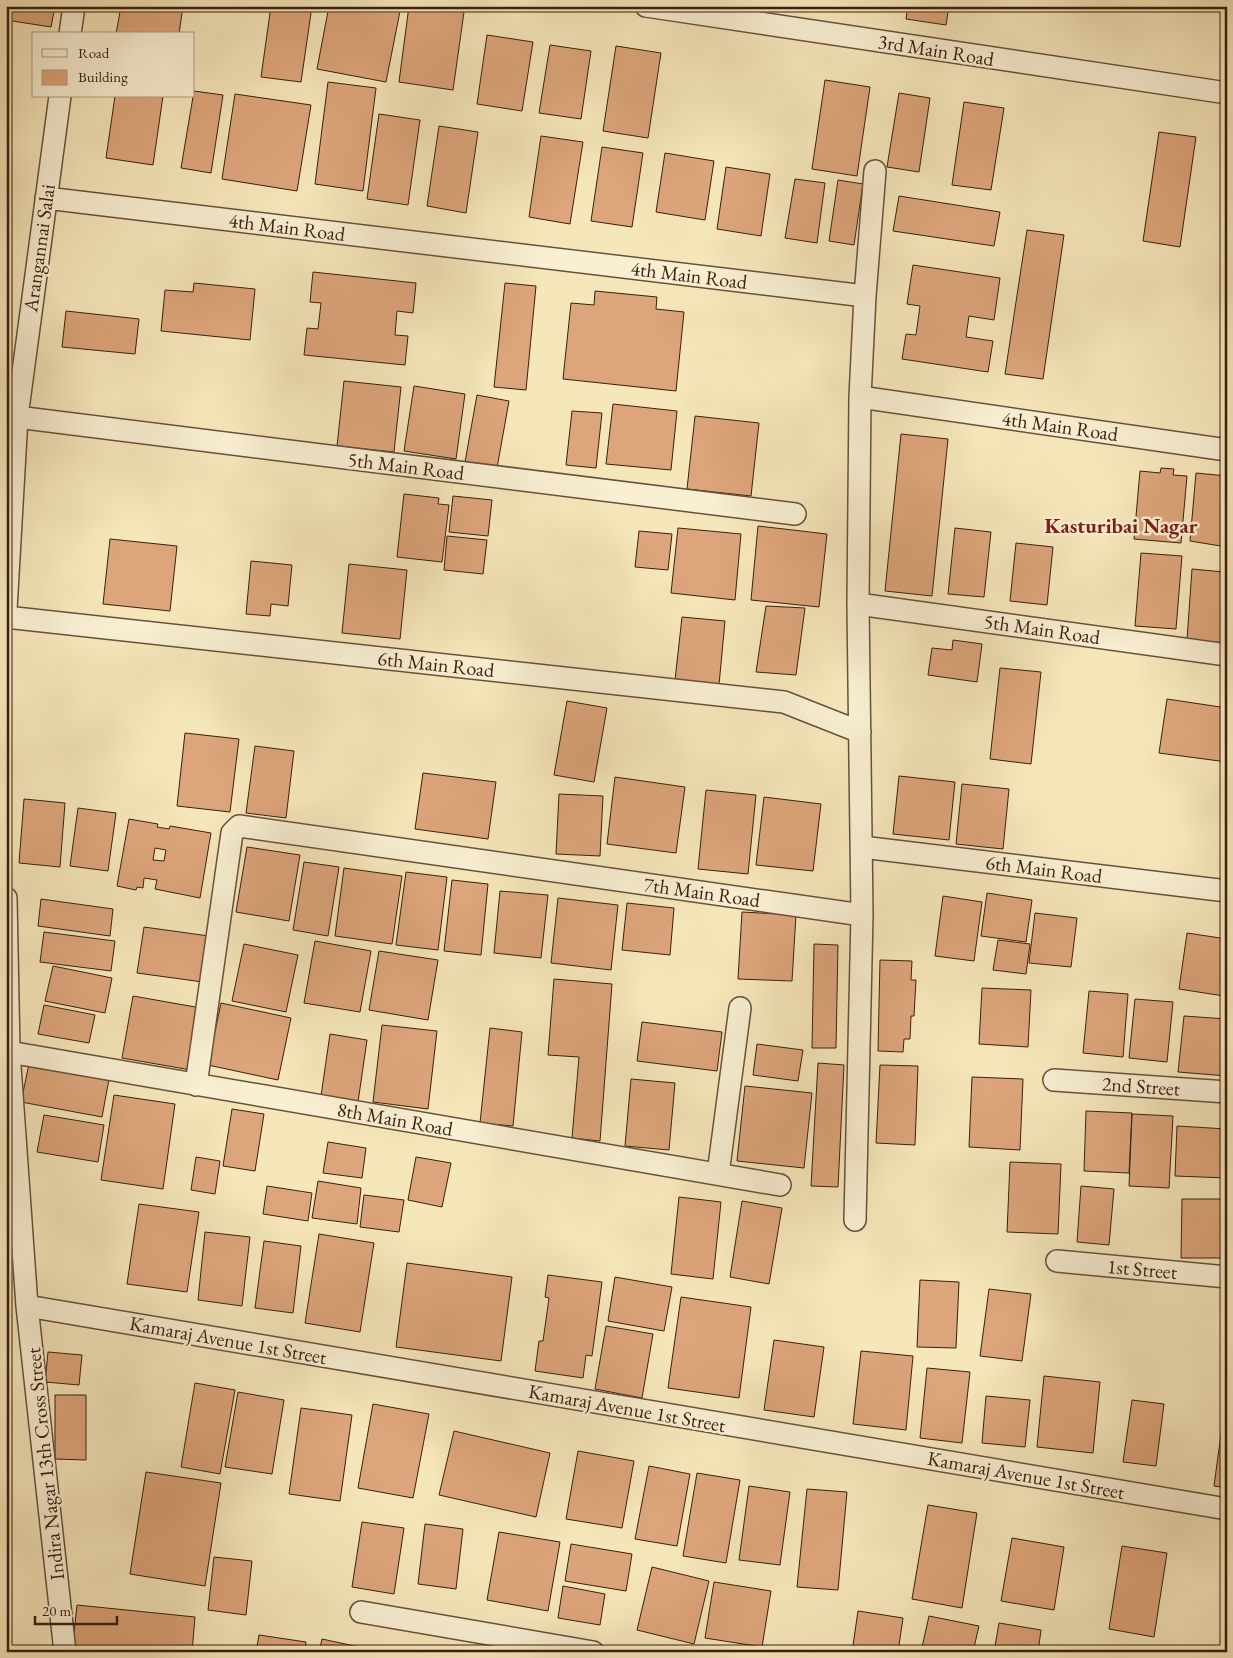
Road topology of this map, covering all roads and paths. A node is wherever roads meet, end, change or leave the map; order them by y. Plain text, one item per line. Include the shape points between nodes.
1 (74, 6) edge
2 (646, 6) edge
3 (70, 32) edge
4 (1227, 94) edge
5 (60, 98) edge
6 (875, 171) dead end
7 (46, 198) junction
8 (865, 296) junction
9 (860, 397) junction
10 (17, 417) junction
11 (1227, 450) edge
12 (794, 514) dead end
13 (858, 604) junction
14 (6, 610) edge
15 (6, 618) edge
16 (1227, 655) edge
17 (860, 732) junction
18 (862, 847) junction
19 (1227, 891) edge
20 (6, 898) edge
21 (862, 915) junction
22 (740, 1008) dead end
23 (9, 1052) junction
24 (1054, 1080) dead end
25 (196, 1085) junction
26 (1227, 1092) edge
27 (718, 1174) junction
28 (780, 1185) dead end
29 (855, 1220) dead end
30 (1057, 1261) dead end
31 (1227, 1277) edge
32 (28, 1306) junction
33 (1227, 1509) edge
34 (361, 1612) dead end
35 (65, 1652) edge
36 (593, 1652) edge

1 - 3 street
2 - 4 street, 3rd Main Road
5 - 7 street, Arangannai Salai
6 - 8 street
7 - 8 street, 4th Main Road
7 - 10 street, Arangannai Salai
8 - 9 street
9 - 11 street, 4th Main Road
9 - 13 street
10 - 12 street, 5th Main Road
10 - 14 street, Arangannai Salai
13 - 16 street, 5th Main Road
13 - 17 street
15 - 17 street, 6th Main Road via 784,702
17 - 18 street
18 - 19 street, 6th Main Road
18 - 21 street
20 - 23 street
21 - 25 street, 7th Main Road via 239,826 232,834
21 - 29 street
22 - 27 street
23 - 25 street, 8th Main Road
23 - 32 street
24 - 26 street, 2nd Street
25 - 27 street, 8th Main Road
27 - 28 street, 8th Main Road
30 - 31 street, 1st Street
32 - 33 street, Kamaraj Avenue 1st Street
32 - 35 street, Indira Nagar 13th Cross Street
34 - 36 street

